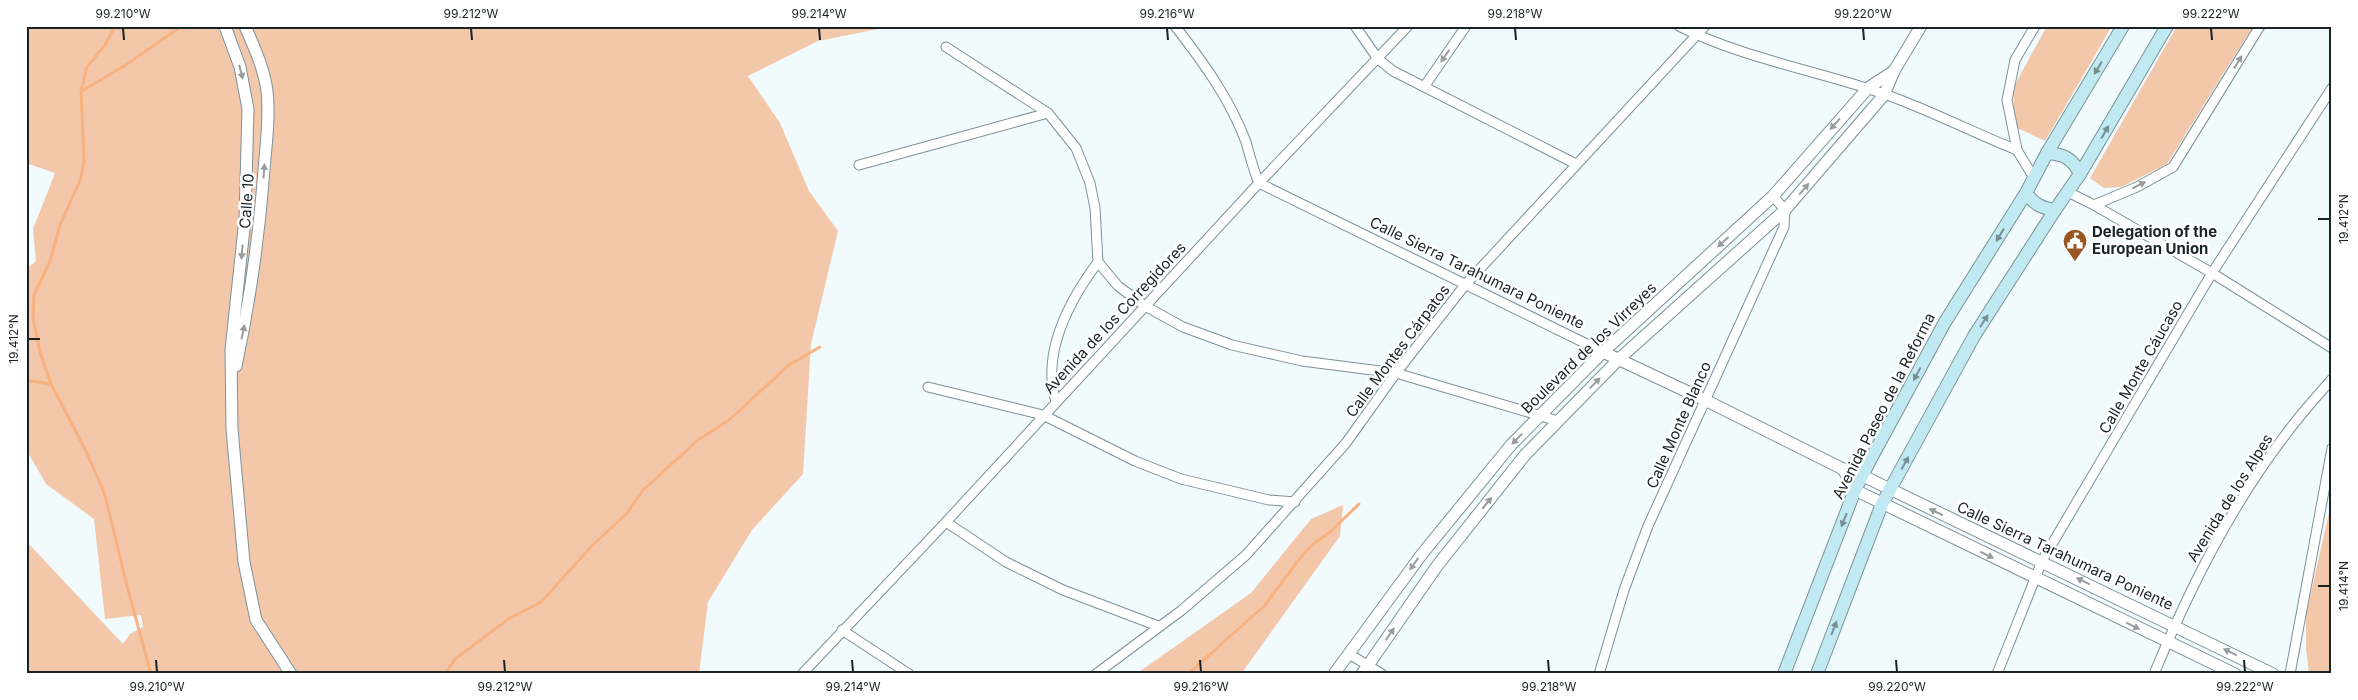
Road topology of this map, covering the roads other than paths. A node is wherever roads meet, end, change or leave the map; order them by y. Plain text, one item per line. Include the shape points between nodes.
1 (225, 26) edge
2 (245, 26) edge
3 (1175, 26) edge
4 (1355, 26) edge
5 (1408, 26) edge
6 (1466, 26) edge
7 (1679, 26) edge
8 (1706, 26) edge
9 (1921, 26) edge
10 (2035, 26) edge
11 (2123, 26) edge
12 (2167, 26) edge
13 (2260, 26) edge
14 (1696, 35) junction
15 (946, 47) dead end
16 (1378, 59) junction
17 (1894, 71) junction
18 (1424, 87) junction
19 (1868, 88) junction
20 (2332, 88) edge
21 (1884, 94) junction
22 (1048, 113) junction
23 (2017, 150) junction
24 (2048, 153) junction
25 (1576, 164) junction
26 (859, 165) dead end
27 (2080, 174) junction
28 (2034, 178) junction
29 (1259, 183) junction
30 (2068, 192) junction
31 (2026, 194) junction
32 (1773, 196) junction
33 (2094, 205) junction
34 (1786, 210) junction
35 (2055, 210) junction
36 (1098, 262) junction
37 (2212, 273) junction
38 (1465, 285) junction
39 (1145, 306) junction
40 (2332, 348) edge
41 (1603, 352) junction
42 (1619, 359) junction
43 (1396, 373) junction
44 (2332, 379) edge
45 (232, 380) junction
46 (928, 387) dead end
47 (1705, 400) junction
48 (1056, 402) junction
49 (1043, 415) junction
50 (1540, 415) junction
51 (1558, 421) junction
52 (2332, 448) edge
53 (1843, 469) junction
54 (1863, 476) junction
55 (1856, 490) junction
56 (1890, 490) junction
57 (1294, 502) junction
58 (1882, 504) junction
59 (946, 522) junction
60 (2042, 561) junction
61 (2034, 578) junction
62 (2175, 625) junction
63 (1158, 626) junction
64 (842, 630) junction
65 (2167, 642) junction
66 (1349, 654) junction
67 (1365, 670) edge
68 (290, 674) edge
69 (802, 674) edge
70 (909, 674) edge
71 (1096, 674) edge
72 (1334, 674) edge
73 (1382, 674) edge
74 (1599, 674) edge
75 (1784, 674) edge
76 (1817, 674) edge
77 (1997, 674) edge
78 (2154, 674) edge
79 (2235, 674) edge
80 (2273, 674) edge
81 (2290, 674) edge

1 -> 45 street, Calle 10 via 240,67 248,109 245,219 231,350
45 -> 2 street, Calle 10 via 260,233 268,118 267,90
3 - 29 street via 1202,59 1227,102 1246,142
4 - 16 street
5 - 16 street, Avenida de los Corregidores
6 -> 18 street
7 - 14 street
8 - 14 street, Calle Montes Cárpatos
9 - 17 street, Boulevard de los Virreyes
10 - 23 street via 2014,60 2007,100
11 -> 24 main road
27 -> 12 main road
33 -> 13 street via 2174,167
14 - 19 street via 1802,71
14 - 25 street, Calle Montes Cárpatos
15 - 22 street
16 - 18 street
16 - 29 street, Avenida de los Corregidores
17 - 19 street, Boulevard de los Virreyes
17 - 21 street, Boulevard de los Virreyes
18 - 25 street
19 - 21 street
19 -> 32 street, Boulevard de los Virreyes
20 - 37 street, Calle Monte Cáucaso
21 - 23 street
34 -> 21 street, Boulevard de los Virreyes
22 - 26 street
22 - 36 street via 1076,148 1090,183
23 - 28 street
24 - 27 main road via 2068,158
24 - 28 main road, Avenida Paseo de la Reforma
25 - 38 street, Calle Montes Cárpatos
27 - 30 main road
28 - 31 main road, Avenida Paseo de la Reforma
29 - 38 street, Calle Sierra Tarahumara Poniente
29 - 39 street, Avenida de los Corregidores
30 - 33 street
30 - 35 main road
31 - 35 main road via 2044,209
31 -> 54 main road, Avenida Paseo de la Reforma via 1945,322
32 - 34 street
32 -> 41 street, Boulevard de los Virreyes
33 - 37 street
34 - 42 street, Boulevard de los Virreyes
34 - 47 street, Calle Monte Blanco via 1784,227
56 -> 35 main road via 1974,336
36 - 39 street via 1118,286
36 - 48 street via 1080,285 1066,315 1051,363 1050,385
37 - 40 street
37 - 60 street, Calle Monte Cáucaso
38 - 41 street, Calle Sierra Tarahumara Poniente
38 - 43 street, Calle Montes Cárpatos
39 - 43 street via 1183,327 1232,345 1302,361
39 - 48 street, Avenida de los Corregidores
41 - 42 street, Calle Sierra Tarahumara Poniente
41 - 50 street, Boulevard de los Virreyes
42 - 47 street, Calle Sierra Tarahumara Poniente
51 -> 42 street, Boulevard de los Virreyes
43 - 50 street
43 - 57 street, Calle Montes Cárpatos via 1346,443
44 - 62 street, Avenida de los Alpes via 2285,435 2230,519
45 - 68 street, Calle 10 via 232,428 244,562 252,604 256,620
46 - 49 street
47 - 53 street, Calle Sierra Tarahumara Poniente
47 - 74 street, Calle Monte Blanco via 1648,526 1624,590
48 - 49 street, Avenida de los Corregidores
49 - 57 street via 1135,461 1181,479 1269,500
49 - 59 street, Avenida de los Corregidores
50 - 51 street
50 -> 66 street, Boulevard de los Virreyes via 1511,445 1422,554
67 -> 51 street, Boulevard de los Virreyes via 1437,566 1525,455
52 - 81 street
53 - 54 street, Calle Sierra Tarahumara Poniente
53 - 55 street, Calle Sierra Tarahumara Poniente
54 - 55 main road, Avenida Paseo de la Reforma
54 - 56 street, Calle Sierra Tarahumara Poniente
55 - 58 street, Calle Sierra Tarahumara Poniente
55 -> 75 main road, Avenida Paseo de la Reforma
56 - 58 main road
60 -> 56 street, Calle Sierra Tarahumara Poniente
57 - 63 street, Calle Montes Cárpatos via 1246,555
58 -> 61 street, Calle Sierra Tarahumara Poniente
76 -> 58 main road
59 - 63 street via 1014,566 1063,590
59 - 64 street, Avenida de los Corregidores
60 - 61 street, Calle Monte Cáucaso
62 -> 60 street, Calle Sierra Tarahumara Poniente
61 -> 65 street, Calle Sierra Tarahumara Poniente
61 - 77 street, Calle Monte Cáucaso
62 - 65 street, Avenida de los Alpes
80 -> 62 street, Calle Sierra Tarahumara Poniente
63 - 71 street, Calle Montes Cárpatos
64 - 69 street, Avenida de los Corregidores
64 - 70 street
65 - 78 street, Avenida de los Alpes
65 - 79 street, Calle Sierra Tarahumara Poniente
66 - 67 street
66 - 72 street, Boulevard de los Virreyes
67 - 73 street

